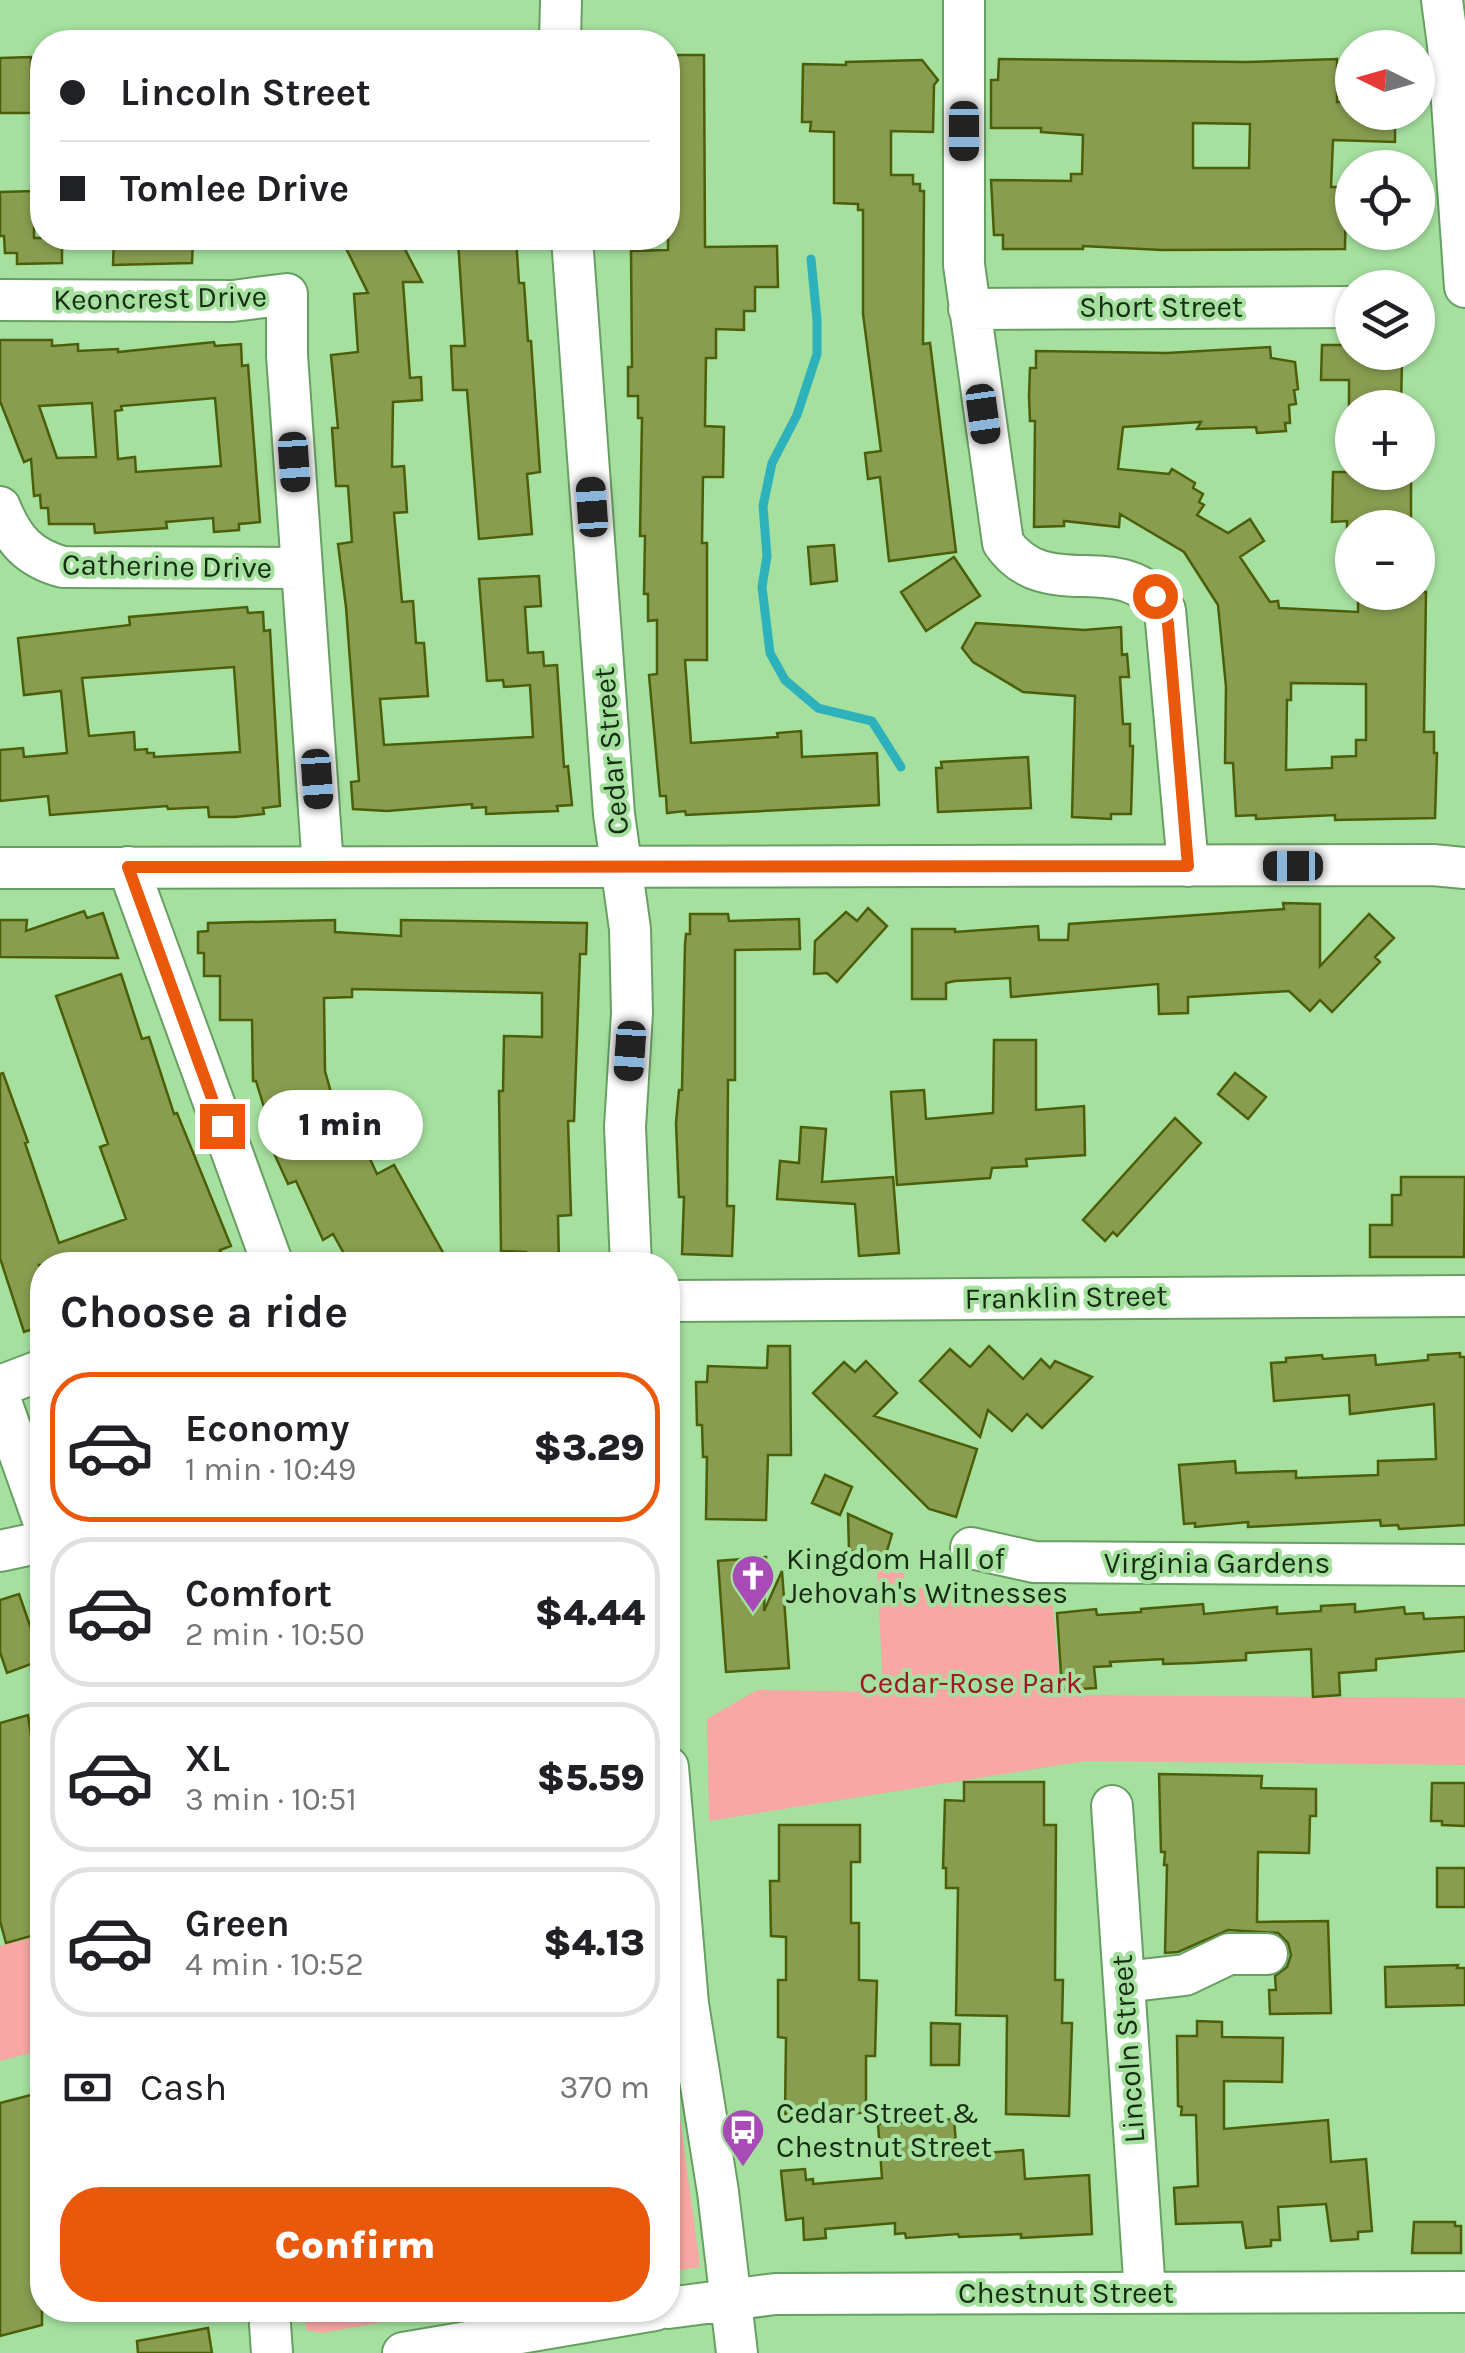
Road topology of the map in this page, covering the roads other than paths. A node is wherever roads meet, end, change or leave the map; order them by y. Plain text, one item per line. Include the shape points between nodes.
1 (560, 0) edge
2 (964, 0) edge
3 (1442, 0) edge
4 (560, 30) edge
5 (1464, 241) edge
6 (573, 250) edge
7 (1465, 287) edge
8 (0, 300) edge
9 (1335, 306) edge
10 (968, 308) junction
11 (0, 508) edge
12 (302, 568) junction
13 (621, 866) junction
14 (1188, 866) junction
15 (128, 867) junction
16 (323, 867) junction
17 (0, 868) edge
18 (1465, 868) edge
19 (268, 1252) edge
20 (630, 1252) edge
21 (1465, 1296) edge
22 (680, 1301) edge
23 (30, 1375) edge
24 (0, 1386) edge
25 (0, 1399) edge
26 (30, 1483) edge
27 (30, 1544) edge
28 (971, 1548) dead end
29 (0, 1550) edge
30 (1465, 1565) edge
31 (1112, 1806) dead end
32 (680, 1909) edge
33 (1267, 1954) dead end
34 (1124, 1982) junction
35 (1465, 2292) edge
36 (1145, 2293) junction
37 (732, 2299) junction
38 (680, 2306) edge
39 (270, 2322) edge
40 (584, 2322) edge
41 (272, 2353) edge
42 (403, 2353) edge
43 (737, 2353) edge

1 - 4 street
2 - 10 street
3 - 5 street
5 - 7 street
6 - 13 street, Cedar Street
8 - 12 street, Keoncrest Drive via 232,301 287,294
9 - 10 street, Short Street
10 - 14 street via 1003,543 1030,570 1132,581 1165,610
11 - 12 street, Catherine Drive via 24,550 63,567
12 - 16 street, Keoncrest Drive
13 - 14 street
13 - 16 street
13 - 20 street, Cedar Street via 632,977 625,1128
14 - 18 street
15 - 16 street
15 - 17 street
15 - 19 street
21 - 22 street, Franklin Street
23 - 24 street
25 - 26 street
27 - 29 street
28 - 30 street, Virginia Gardens via 1034,1562
31 - 34 street, Lincoln Street
32 - 37 street
33 - 34 street via 1229,1954 1185,1975
34 - 36 street, Lincoln Street
35 - 36 street, Chestnut Street
36 - 37 street, Chestnut Street
37 - 38 street, Chestnut Street
37 - 43 street
39 - 41 street
40 - 42 street

